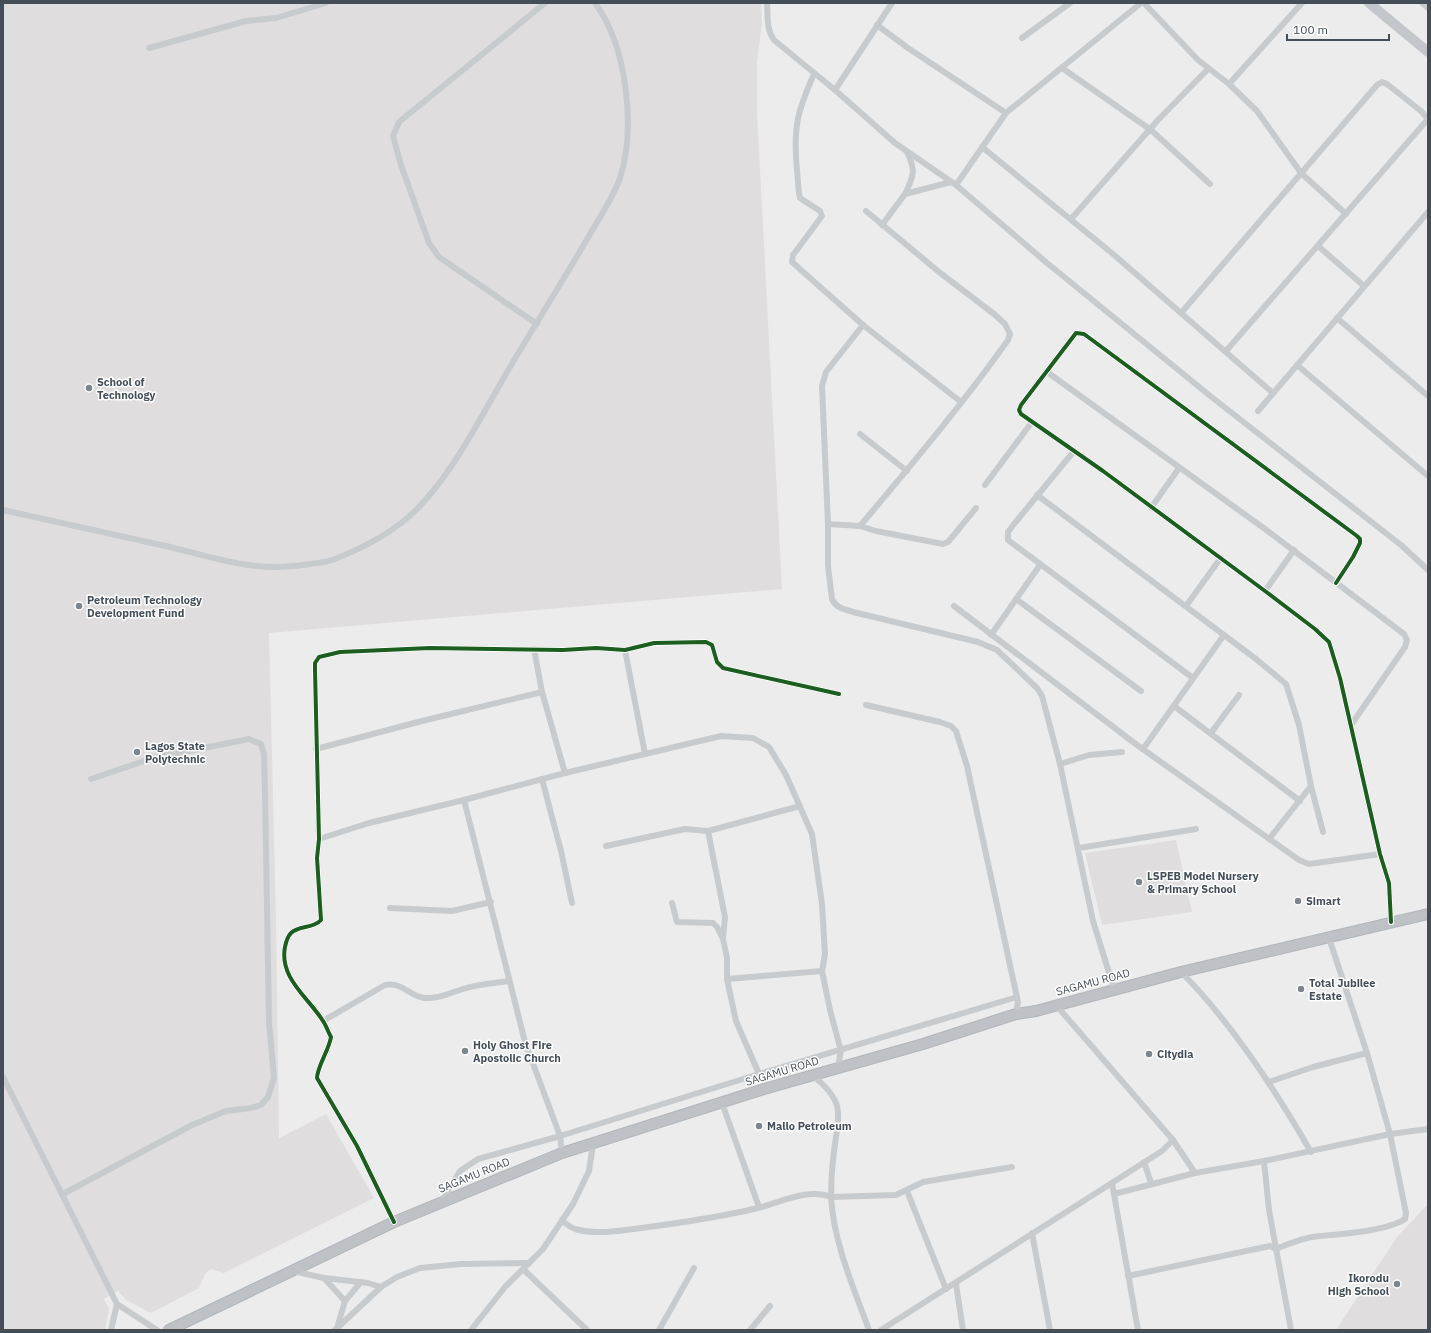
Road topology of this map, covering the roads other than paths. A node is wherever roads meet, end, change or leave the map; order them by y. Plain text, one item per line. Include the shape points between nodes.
1 (326, 3) edge
2 (545, 3) edge
3 (595, 3) edge
4 (768, 3) edge
5 (892, 3) edge
6 (1070, 3) edge
7 (1130, 3) edge
8 (1142, 3) edge
9 (1302, 3) edge
10 (1369, 3) edge
11 (1422, 3) edge
12 (1136, 8) junction
13 (1428, 8) edge
14 (877, 25) junction
15 (1022, 38) dead end
16 (149, 48) dead end
17 (1428, 52) edge
18 (1062, 68) junction
19 (1208, 69) junction
20 (814, 74) junction
21 (1229, 84) junction
22 (835, 90) junction
23 (1006, 113) junction
24 (1428, 119) edge
25 (1151, 130) junction
26 (982, 146) junction
27 (907, 152) junction
28 (1301, 173) junction
29 (953, 183) junction
30 (1210, 184) dead end
31 (905, 194) junction
32 (866, 212) dead end
33 (1428, 212) edge
34 (1346, 214) junction
35 (1072, 219) junction
36 (882, 225) junction
37 (1318, 246) junction
38 (1364, 286) junction
39 (1180, 313) junction
40 (1337, 318) junction
41 (536, 324) junction
42 (863, 325) junction
43 (1226, 351) junction
44 (1297, 365) junction
45 (1047, 372) junction
46 (1273, 393) junction
47 (1428, 396) edge
48 (962, 402) junction
49 (1258, 411) dead end
50 (1032, 422) junction
51 (860, 434) dead end
52 (1074, 451) junction
53 (1179, 468) junction
54 (907, 472) junction
55 (1428, 476) edge
56 (985, 485) dead end
57 (1037, 495) junction
58 (976, 508) dead end
59 (1151, 508) junction
60 (3, 510) edge
61 (828, 524) junction
62 (860, 526) junction
63 (1294, 550) junction
64 (1220, 559) junction
65 (1040, 565) junction
66 (1428, 570) edge
67 (1336, 583) junction
68 (1265, 591) junction
69 (1016, 599) junction
70 (954, 606) dead end
71 (1186, 606) junction
72 (991, 634) junction
73 (1224, 635) junction
74 (534, 649) junction
75 (625, 650) junction
76 (1194, 678) junction
77 (1141, 691) dead end
78 (542, 692) junction
79 (840, 694) dead end
80 (1239, 695) dead end
81 (866, 705) dead end
82 (1174, 706) junction
83 (1351, 725) junction
84 (1211, 733) junction
85 (1143, 749) junction
86 (316, 750) junction
87 (1122, 752) dead end
88 (645, 754) junction
89 (1060, 764) junction
90 (565, 773) junction
91 (91, 779) dead end
92 (542, 779) junction
93 (1311, 786) junction
94 (464, 800) junction
95 (1300, 800) junction
96 (800, 806) junction
97 (1196, 829) dead end
98 (708, 831) junction
99 (1323, 832) dead end
100 (1269, 838) junction
101 (319, 839) junction
102 (606, 846) dead end
103 (1079, 848) junction
104 (1380, 854) junction
105 (491, 902) junction
106 (672, 902) dead end
107 (572, 903) dead end
108 (390, 908) dead end
109 (1428, 914) edge
110 (1391, 922) junction
111 (1330, 938) junction
112 (723, 939) junction
113 (822, 971) junction
114 (1181, 972) junction
115 (728, 979) junction
116 (509, 981) junction
117 (1114, 989) junction
118 (1017, 997) junction
119 (1056, 1005) junction
120 (1016, 1014) junction
121 (323, 1021) junction
122 (841, 1051) junction
123 (1367, 1053) junction
124 (838, 1066) junction
125 (759, 1074) junction
126 (812, 1074) junction
127 (3, 1077) edge
128 (1269, 1082) junction
129 (722, 1103) junction
130 (1428, 1129) edge
131 (1390, 1134) junction
132 (560, 1136) junction
133 (1173, 1140) junction
134 (593, 1144) junction
135 (562, 1152) junction
136 (1311, 1152) junction
137 (1144, 1162) junction
138 (1264, 1162) junction
139 (1012, 1167) dead end
140 (1195, 1173) junction
141 (1112, 1183) junction
142 (1151, 1183) junction
143 (907, 1191) junction
144 (63, 1194) junction
145 (1114, 1194) junction
146 (832, 1197) junction
147 (442, 1201) junction
148 (759, 1208) junction
149 (562, 1220) junction
150 (394, 1222) junction
151 (1032, 1233) junction
152 (1276, 1249) junction
153 (529, 1263) junction
154 (694, 1268) dead end
155 (523, 1270) junction
156 (292, 1271) junction
157 (1128, 1276) junction
158 (324, 1278) junction
159 (361, 1282) junction
160 (956, 1284) junction
161 (381, 1287) junction
162 (946, 1289) junction
163 (345, 1301) junction
164 (117, 1304) junction
165 (770, 1306) dead end
166 (336, 1329) edge
167 (110, 1330) edge
168 (157, 1330) edge
169 (169, 1330) edge
170 (471, 1330) edge
171 (587, 1330) edge
172 (659, 1330) edge
173 (750, 1330) edge
174 (868, 1330) edge
175 (881, 1330) edge
176 (963, 1330) edge
177 (1050, 1330) edge
178 (1138, 1330) edge
179 (1291, 1330) edge

1 - 16 street via 276,18 246,21
2 - 41 street via 399,122 393,136 429,243 439,257
3 - 41 street via 611,34 626,87 628,114 620,179
4 - 20 street via 769,34
5 - 14 street
6 - 15 street
7 - 12 street
8 - 12 street
8 - 19 street
9 - 21 street
10 - 17 main road
11 - 13 street
12 - 18 street
14 - 22 street
14 - 23 street
18 - 23 street
18 - 25 street
19 - 21 street
19 - 25 street
20 - 22 street
20 - 42 street via 802,101 795,132 796,154 800,198 820,211 822,216 793,255 792,262
21 - 28 street via 1257,111
22 - 27 street
23 - 26 street
24 - 28 street via 1382,82
24 - 34 street
25 - 30 street
25 - 35 street
26 - 29 street
26 - 35 street
27 - 29 street
27 - 31 street via 914,172
28 - 34 street
28 - 39 street
29 - 31 street
29 - 66 street via 1047,263 1214,399 1395,540
31 - 36 street
32 - 36 street
33 - 38 street
34 - 37 street
35 - 39 street
36 - 48 street via 994,314 1009,329 1008,340
37 - 38 street
37 - 43 street
38 - 40 street
39 - 43 street
40 - 44 street
40 - 47 street
41 - 60 street via 458,454 420,505 391,530 333,560 279,568 239,565
42 - 48 street
42 - 61 street via 826,372 822,386
43 - 46 street
44 - 46 street
44 - 55 street
45 - 50 street via 1019,410
45 - 53 street
45 - 67 street via 1076,333 1080,332 1255,458 1360,539 1353,557
46 - 49 street
48 - 54 street
50 - 52 street
50 - 56 street
51 - 54 street
52 - 57 street
52 - 59 street
53 - 59 street
53 - 63 street
54 - 62 street
57 - 65 street via 1007,536
57 - 71 street
58 - 62 street via 948,542 943,544
59 - 64 street
61 - 62 street
61 - 89 street via 828,566 834,604 853,612 978,642 997,650 1038,688
63 - 67 street
63 - 68 street
64 - 68 street
64 - 71 street
65 - 69 street
65 - 76 street
67 - 83 street via 1397,628 1407,640 1400,655
68 - 83 street via 1329,642
69 - 72 street
69 - 77 street
70 - 72 street
71 - 73 street
72 - 85 street
73 - 76 street
73 - 93 street via 1286,684 1299,725
74 - 75 street
74 - 78 street
74 - 86 street via 430,648 340,652 319,657 315,663
75 - 79 street via 670,641 709,643 714,648 717,662 723,668
75 - 88 street
76 - 82 street
78 - 86 street
78 - 90 street
80 - 84 street
81 - 118 street via 940,722 956,731 967,766
82 - 84 street
82 - 85 street
83 - 104 street
84 - 95 street
85 - 100 street
86 - 101 street
87 - 89 street via 1089,755
88 - 90 street
88 - 96 street via 721,736 753,738 774,752
89 - 103 street
90 - 92 street
91 - 144 street via 153,758 249,739 261,744 266,792 269,1022 274,1078 268,1098 261,1104 226,1111 192,1125
92 - 94 street
92 - 107 street
93 - 95 street
93 - 99 street
94 - 101 street via 369,823
94 - 105 street
95 - 100 street
96 - 98 street
96 - 113 street via 812,834 820,886 825,954
97 - 103 street
98 - 102 street via 685,829
98 - 112 street via 725,917
100 - 104 street via 1299,860 1309,864
101 - 121 street via 317,858 321,920 313,926 290,933 283,957 286,971
103 - 117 street via 1094,921
104 - 110 street via 1389,883
105 - 108 street via 452,911
105 - 116 street
106 - 112 street via 677,922 713,924
109 - 110 highway, SAGAMU ROAD
110 - 111 highway, SAGAMU ROAD
111 - 114 highway, SAGAMU ROAD
111 - 123 street
112 - 115 street
113 - 115 street
113 - 122 street
114 - 117 highway, SAGAMU ROAD
114 - 128 street via 1202,993
115 - 125 street via 739,1030
116 - 121 street via 464,988 431,998 417,996 400,986 384,985
116 - 132 street via 525,1042
117 - 119 highway, SAGAMU ROAD
118 - 120 street
118 - 122 street
119 - 120 highway, SAGAMU ROAD
119 - 133 street
120 - 124 highway, SAGAMU ROAD via 923,1044
121 - 150 street via 331,1037 317,1078 357,1146
122 - 124 street
122 - 125 street
123 - 128 street
123 - 131 street
124 - 126 highway, SAGAMU ROAD
125 - 132 street
126 - 129 highway, SAGAMU ROAD
126 - 146 street via 835,1098 838,1105
127 - 144 street
128 - 136 street
129 - 134 highway, SAGAMU ROAD
129 - 148 street
130 - 131 street
131 - 136 street
131 - 152 street via 1405,1219 1387,1227 1298,1240
132 - 135 street
132 - 147 street via 478,1159 460,1171
133 - 137 street via 1162,1151
133 - 140 street
134 - 135 highway, SAGAMU ROAD
134 - 149 street via 585,1181 574,1204
135 - 147 highway, SAGAMU ROAD
136 - 138 street
137 - 141 street
137 - 142 street
138 - 140 street
138 - 152 street
139 - 143 street via 923,1182
140 - 142 street
141 - 145 street
141 - 151 street
142 - 145 street
143 - 146 street via 890,1196
143 - 162 street
144 - 164 street
145 - 157 street
146 - 148 street via 809,1194
146 - 174 street via 833,1222 841,1256
147 - 150 highway, SAGAMU ROAD
148 - 149 street via 684,1223 604,1232 575,1229
149 - 153 street via 543,1249
150 - 156 highway, SAGAMU ROAD
151 - 160 street
151 - 177 street
152 - 157 street via 1270,1246
152 - 179 street
153 - 155 street
153 - 161 street via 431,1265 397,1277
154 - 172 street
155 - 170 street via 505,1286
155 - 171 street
156 - 158 street
156 - 169 highway, SAGAMU ROAD
157 - 178 street
158 - 159 street
158 - 163 street
159 - 161 street
159 - 163 street
160 - 162 street
160 - 176 street
161 - 166 street
162 - 175 street
163 - 166 street
164 - 167 street
164 - 168 street
165 - 173 street

